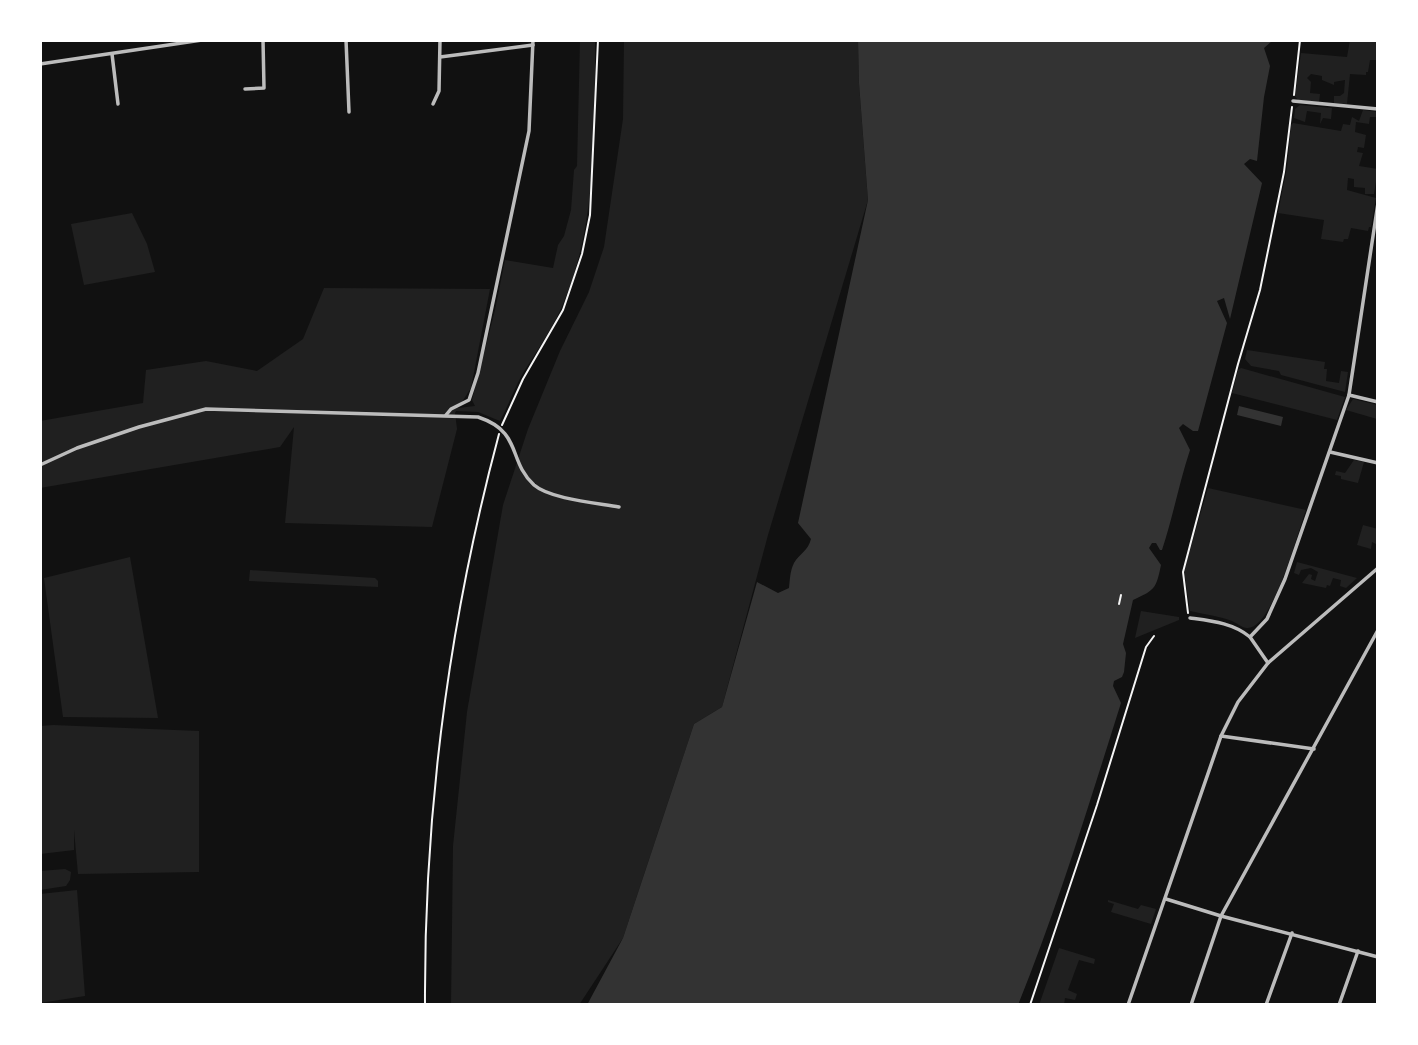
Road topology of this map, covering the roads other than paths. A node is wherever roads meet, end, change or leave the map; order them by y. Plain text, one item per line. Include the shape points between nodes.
1 (202, 40) edge
2 (263, 40) edge
3 (346, 40) edge
4 (440, 40) edge
5 (533, 43) edge
6 (112, 54) junction
7 (440, 57) junction
8 (40, 64) edge
9 (245, 89) dead end
10 (1293, 101) road end
11 (118, 104) dead end
12 (433, 104) dead end
13 (1378, 109) edge
14 (349, 112) dead end
15 (1378, 203) edge
16 (1349, 395) junction
17 (1378, 402) edge
18 (446, 415) junction
19 (1331, 452) junction
20 (1378, 463) edge
21 (40, 465) edge
22 (619, 507) dead end
23 (1378, 568) edge
24 (1190, 618) road end
25 (1378, 630) edge
26 (1250, 637) junction
27 (1268, 663) junction
28 (1221, 736) junction
29 (1314, 749) junction
30 (1166, 899) junction
31 (1221, 916) junction
32 (1292, 933) junction
33 (1358, 951) junction
34 (1378, 957) edge
35 (1128, 1005) edge
36 (1191, 1005) edge
37 (1266, 1005) edge
38 (1339, 1005) edge

1 - 6 street
2 - 9 street via 264,88
3 - 14 street
4 - 7 street
5 - 7 street
5 - 18 street via 530,125 478,373 469,400
6 - 8 street
6 - 11 street
7 - 12 street via 439,91
10 - 13 street
15 - 16 street
16 - 17 street
16 - 19 street
18 - 21 street via 206,409 139,427
18 - 22 street via 478,416 501,427 535,486 552,494
19 - 20 street
19 - 26 street via 1285,579 1267,619
23 - 27 street
24 - 26 street via 1237,627
25 - 29 street
26 - 27 street
27 - 28 street via 1238,702
28 - 29 street
28 - 30 street
29 - 31 street
30 - 31 street
30 - 35 street
31 - 32 street
31 - 36 street
32 - 33 street
32 - 37 street
33 - 34 street
33 - 38 street

